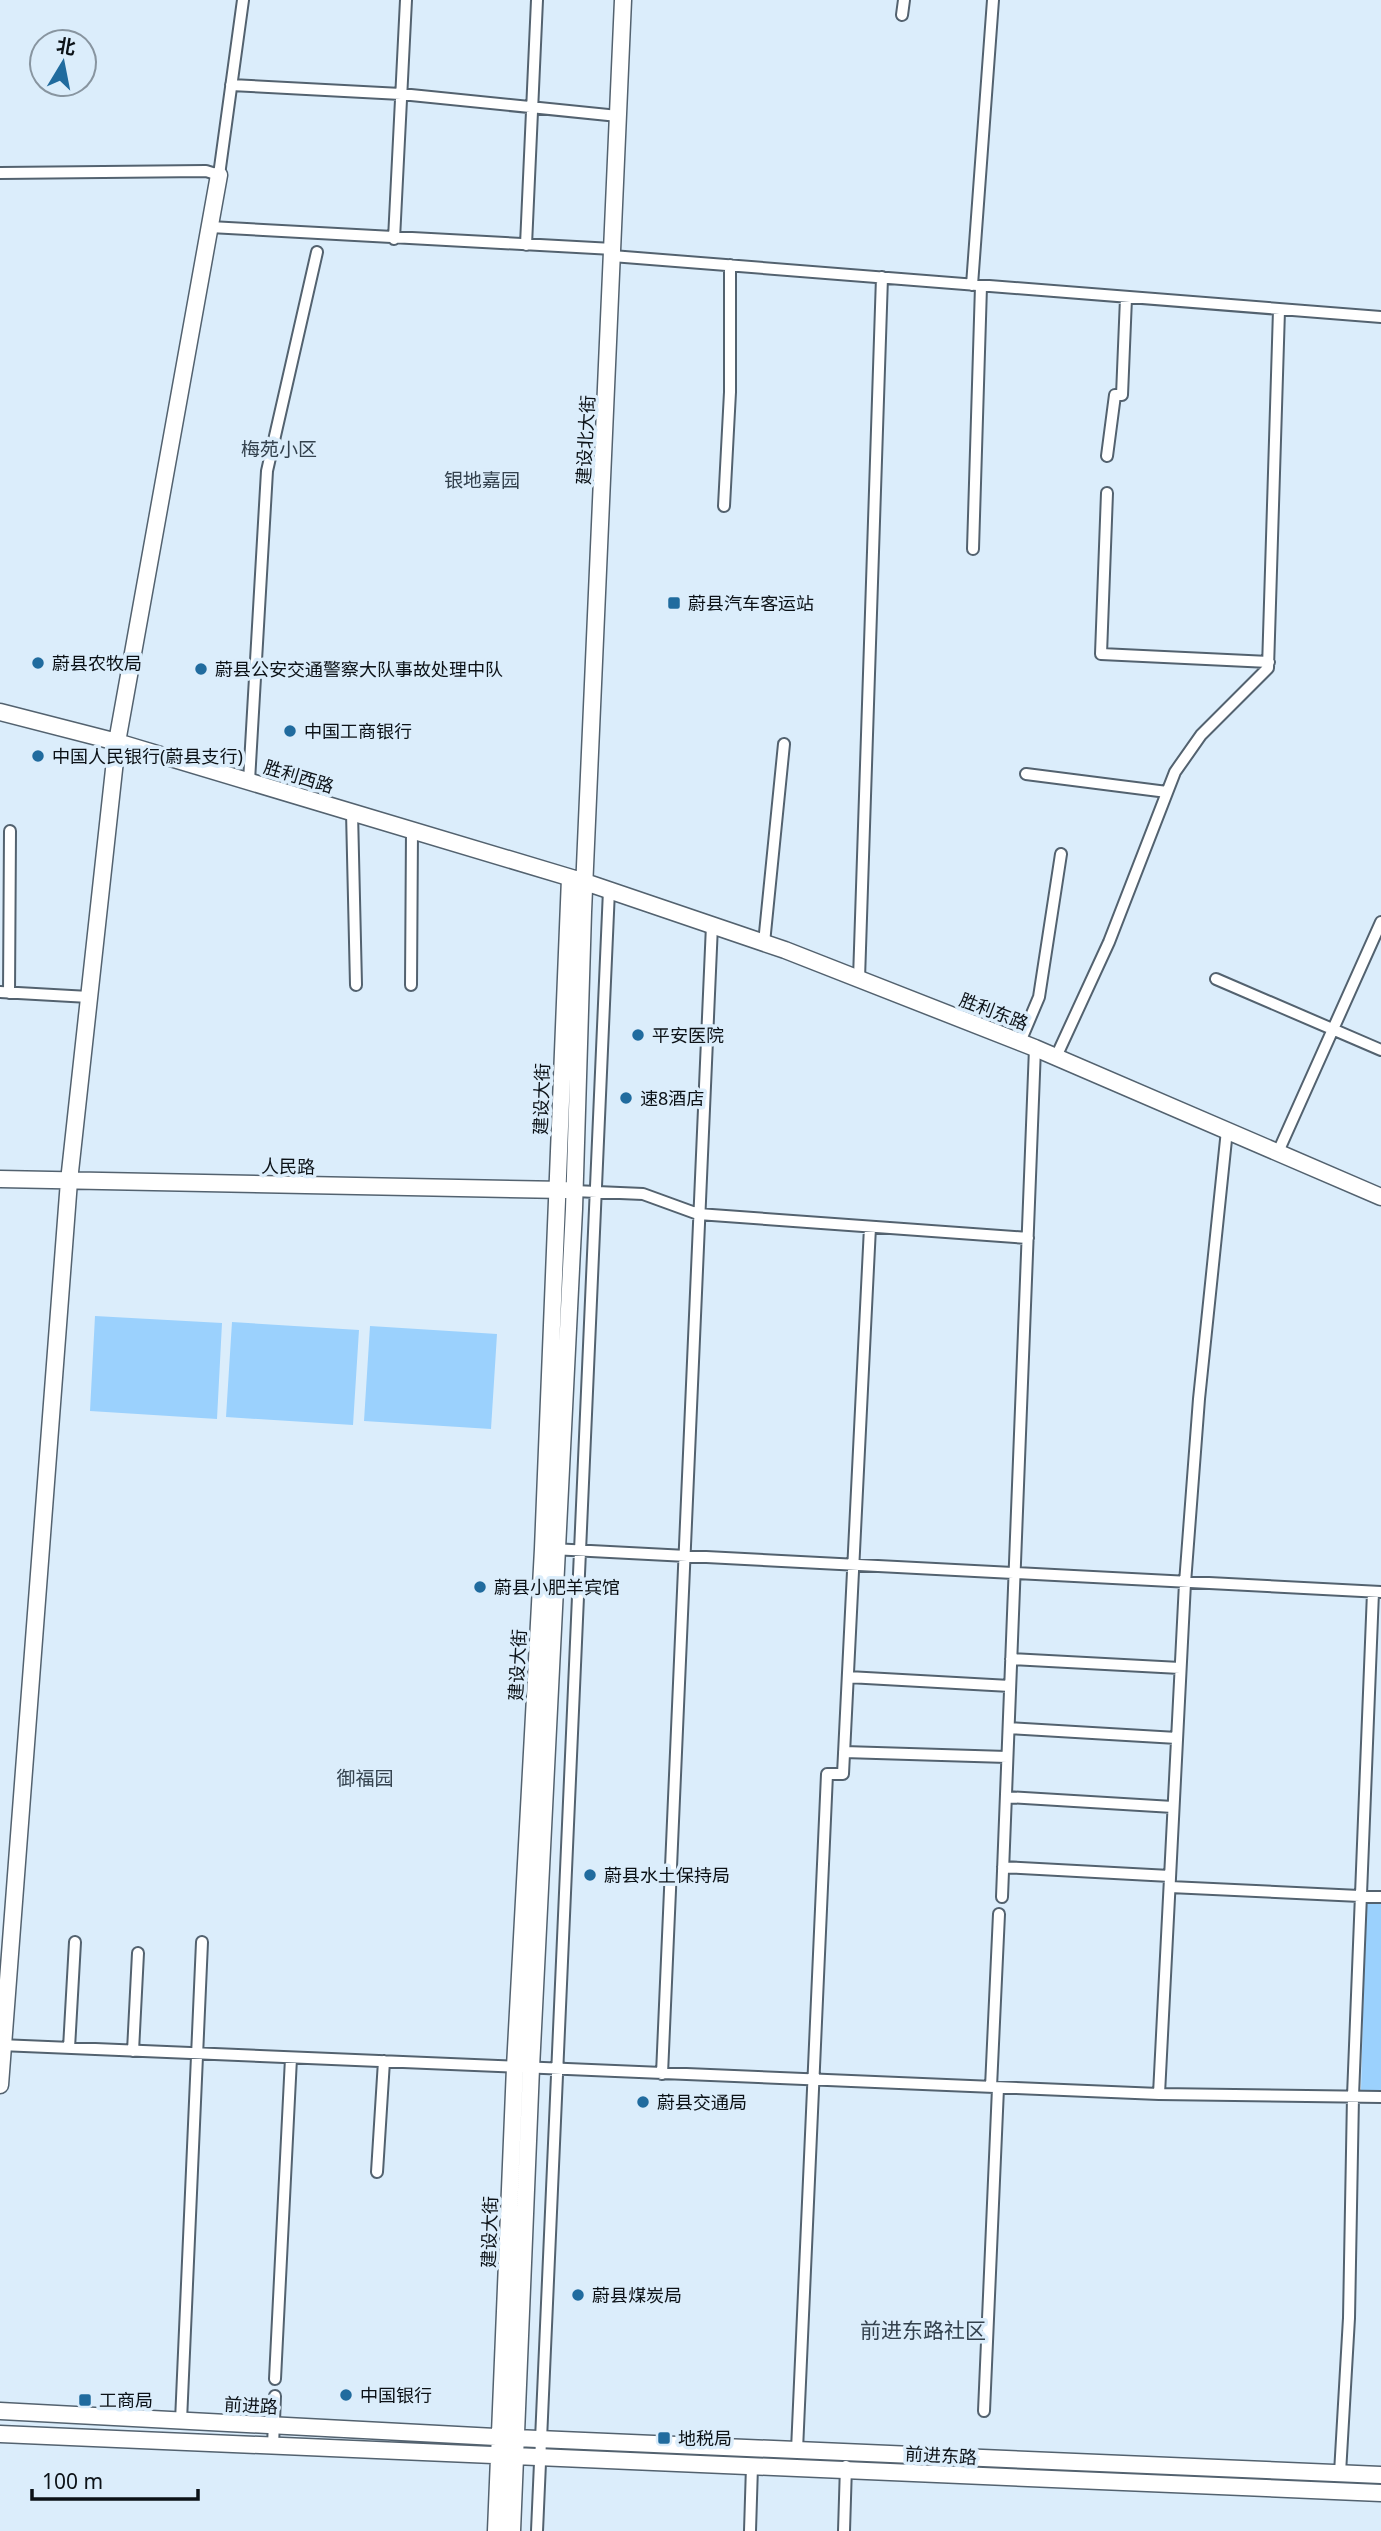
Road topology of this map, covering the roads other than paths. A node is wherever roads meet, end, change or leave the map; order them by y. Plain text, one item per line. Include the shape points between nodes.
1 (243, 0) edge
2 (406, 0) edge
3 (537, 0) edge
4 (623, 0) edge
5 (904, 0) edge
6 (993, 0) edge
7 (902, 15) dead end
8 (232, 85) junction
9 (401, 94) junction
10 (532, 105) junction
11 (618, 116) junction
12 (0, 173) edge
13 (219, 175) junction
14 (210, 227) junction
15 (394, 239) junction
16 (526, 245) junction
17 (317, 252) dead end
18 (612, 253) junction
19 (730, 265) junction
20 (882, 277) junction
21 (977, 285) junction
22 (1126, 298) junction
23 (1279, 310) junction
24 (1381, 317) edge
25 (1107, 456) dead end
26 (1107, 494) dead end
27 (724, 506) dead end
28 (973, 549) dead end
29 (1269, 662) junction
30 (0, 712) edge
31 (117, 742) junction
32 (784, 744) dead end
33 (1026, 774) dead end
34 (249, 781) junction
35 (1167, 792) junction
36 (352, 812) junction
37 (412, 830) junction
38 (10, 831) dead end
39 (1061, 854) dead end
40 (577, 880) junction
41 (609, 890) junction
42 (1381, 922) edge
43 (712, 925) junction
44 (764, 943) junction
45 (859, 979) junction
46 (1216, 979) dead end
47 (356, 985) dead end
48 (411, 985) dead end
49 (4, 992) edge
50 (89, 997) junction
51 (1333, 1029) junction
52 (1027, 1045) junction
53 (1381, 1050) edge
54 (1056, 1057) junction
55 (1227, 1130) junction
56 (1278, 1152) junction
57 (0, 1179) edge
58 (69, 1181) junction
59 (557, 1190) junction
60 (575, 1191) junction
61 (594, 1192) junction
62 (1381, 1197) edge
63 (698, 1214) junction
64 (870, 1227) junction
65 (1028, 1238) junction
66 (551, 1549) junction
67 (579, 1550) junction
68 (685, 1556) junction
69 (854, 1566) junction
70 (1014, 1574) junction
71 (1185, 1583) junction
72 (1377, 1592) edge
73 (1011, 1659) junction
74 (1180, 1668) junction
75 (848, 1677) junction
76 (1010, 1686) junction
77 (1009, 1728) junction
78 (1177, 1738) junction
79 (844, 1752) junction
80 (1007, 1757) junction
81 (1006, 1797) junction
82 (1174, 1807) junction
83 (1003, 1867) junction
84 (1170, 1881) junction
85 (1361, 1896) junction
86 (1381, 1896) edge
87 (1002, 1897) dead end
88 (999, 1914) dead end
89 (75, 1942) dead end
90 (202, 1942) dead end
91 (138, 1953) dead end
92 (2, 2045) edge
93 (69, 2048) junction
94 (133, 2051) junction
95 (198, 2053) junction
96 (291, 2057) junction
97 (384, 2061) junction
98 (523, 2067) junction
99 (556, 2069) junction
100 (662, 2074) junction
101 (814, 2080) junction
102 (0, 2085) edge
103 (995, 2087) junction
104 (1159, 2094) junction
105 (1353, 2096) junction
106 (1381, 2097) edge
107 (377, 2172) dead end
108 (275, 2379) dead end
109 (275, 2396) dead end
110 (0, 2411) edge
111 (984, 2411) dead end
112 (181, 2421) junction
113 (274, 2426) junction
114 (0, 2434) edge
115 (508, 2438) junction
116 (541, 2439) junction
117 (273, 2446) junction
118 (797, 2450) junction
119 (846, 2452) junction
120 (507, 2455) junction
121 (540, 2456) junction
122 (752, 2466) junction
123 (846, 2470) junction
124 (1340, 2473) junction
125 (1381, 2475) edge
126 (1381, 2493) edge
127 (496, 2531) edge
128 (512, 2531) edge
129 (537, 2531) edge
130 (750, 2531) edge
131 (844, 2531) edge

1 - 8 street
2 - 9 street
3 - 10 street
4 - 11 main road, 建设北大街
5 - 7 street
6 - 21 street
8 - 9 street
8 - 13 street
9 - 10 street
9 - 15 street
10 - 11 street
10 - 16 street
11 - 18 main road, 建设北大街
12 - 13 street via 206,171
13 - 14 main road
14 - 15 street
14 - 31 main road
15 - 16 street
16 - 18 street
17 - 34 street via 268,471
18 - 19 street
18 - 40 main road, 建设北大街
19 - 20 street
19 - 27 street
20 - 21 street
20 - 45 street
21 - 22 street
21 - 28 street
22 - 23 street
22 - 25 street via 1122,395 1115,395
23 - 24 street
23 - 29 street
26 - 29 street via 1101,654
29 - 35 street via 1201,735
30 - 31 main road, 胜利西路
31 - 34 main road, 胜利西路
31 - 50 main road
32 - 44 street
33 - 35 street
34 - 36 main road, 胜利西路
35 - 54 street via 1109,942
36 - 37 main road, 胜利西路
36 - 47 street
37 - 40 main road, 胜利西路
37 - 48 street
38 - 49 street
39 - 52 street via 1039,998
40 - 41 main road, 胜利东路
40 - 59 main road, 建设大街
40 - 60 main road, 建设大街
41 - 43 main road, 胜利东路
41 - 61 street
42 - 51 street
43 - 44 main road, 胜利东路
43 - 63 street
44 - 45 main road, 胜利东路
45 - 52 main road, 胜利东路
46 - 51 street
49 - 50 street
50 - 58 main road
51 - 53 street
51 - 56 street
52 - 54 main road, 胜利东路
52 - 65 street
54 - 55 main road, 胜利东路
55 - 56 main road, 胜利东路
55 - 71 street
56 - 62 main road, 胜利东路
57 - 58 main road, 人民路
58 - 59 main road, 人民路
58 - 92 main road
59 - 60 main road, 人民路
59 - 66 main road, 建设大街
60 - 61 street
60 - 66 main road, 建设大街
61 - 63 street via 643,1194
61 - 67 street
63 - 64 street
63 - 68 street
64 - 65 street
64 - 69 street
65 - 70 street
66 - 67 street
66 - 98 main road, 建设大街
67 - 68 street
67 - 99 street
68 - 69 street
68 - 100 street
69 - 70 street
69 - 75 street
70 - 71 street
70 - 73 street
71 - 72 street
71 - 74 street
72 - 85 street
73 - 74 street
73 - 76 street
74 - 78 street
75 - 76 street
75 - 79 street
76 - 77 street
77 - 78 street
77 - 80 street
78 - 82 street
79 - 80 street
79 - 101 street via 843,1774 827,1774
80 - 81 street
81 - 82 street
81 - 83 street
82 - 84 street
83 - 84 street
83 - 87 street
84 - 85 street
84 - 104 street
85 - 86 street
85 - 105 street
88 - 103 street
89 - 93 street
90 - 95 street
91 - 94 street
92 - 93 street
92 - 102 main road
93 - 94 street
94 - 95 street
95 - 96 street
95 - 112 street
96 - 97 street
96 - 108 street
97 - 98 street
97 - 107 street
98 - 99 street
98 - 115 main road, 建设大街
99 - 100 street
99 - 116 street
100 - 101 street
101 - 103 street
101 - 118 street
103 - 104 street
103 - 111 street
104 - 105 street
105 - 106 street
105 - 124 street via 1349,2318
109 - 113 street
110 - 112 main road, 前进路
112 - 113 main road, 前进路
113 - 115 main road, 前进路
113 - 117 street
114 - 117 main road
115 - 116 main road, 前进东路
115 - 120 main road, 建设大街
116 - 118 main road, 前进东路
116 - 121 street
117 - 120 main road
118 - 119 main road, 前进东路
119 - 123 street
119 - 124 main road, 前进东路
120 - 121 main road, 前进东路
120 - 127 main road
120 - 128 main road
121 - 122 main road, 前进东路
121 - 129 street
122 - 123 main road, 前进东路
122 - 130 street
123 - 126 main road, 前进东路
123 - 131 street
124 - 125 main road, 前进东路

